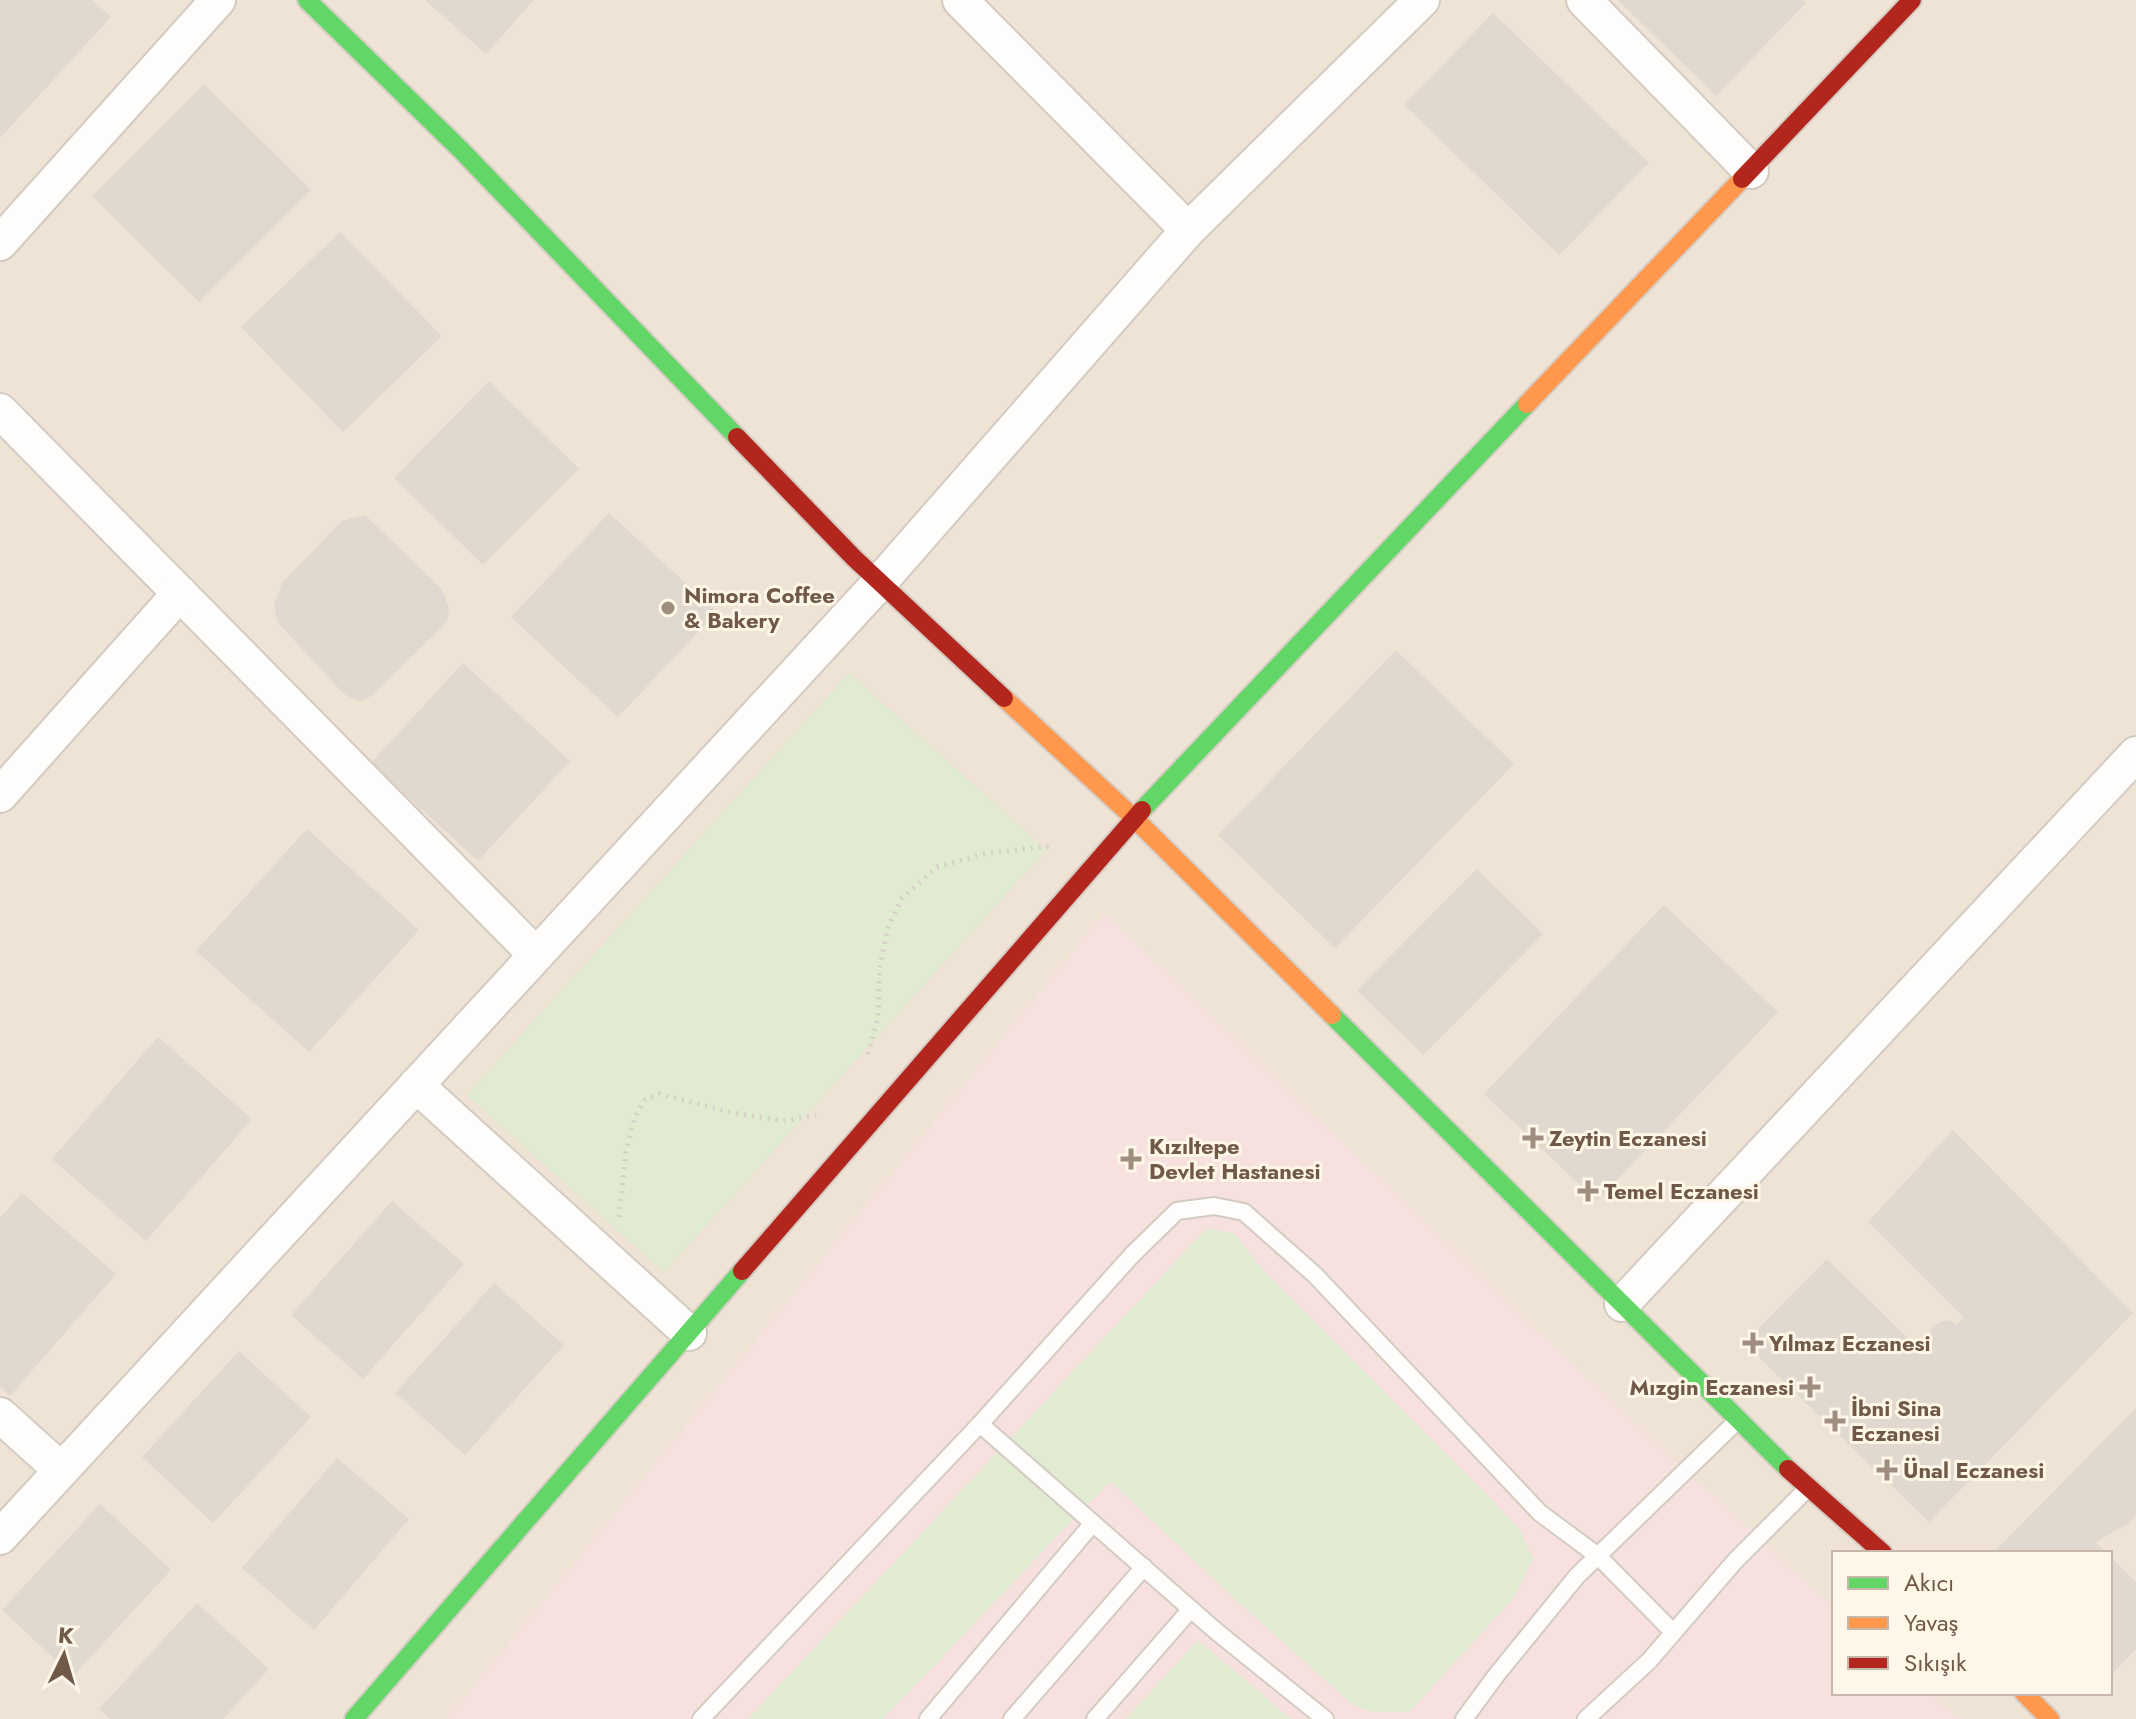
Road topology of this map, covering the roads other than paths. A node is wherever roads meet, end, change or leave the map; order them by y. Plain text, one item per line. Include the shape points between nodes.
1 (218, 0) edge
2 (307, 0) edge
3 (960, 0) edge
4 (1422, 0) edge
5 (1584, 0) edge
6 (1912, 0) edge
7 (1751, 171) junction
8 (1188, 230) junction
9 (0, 243) edge
10 (0, 411) edge
11 (880, 582) junction
12 (180, 593) junction
13 (2136, 754) edge
14 (0, 795) edge
15 (1134, 818) junction
16 (536, 955) junction
17 (416, 1085) junction
18 (1622, 1304) junction
19 (689, 1333) junction
20 (0, 1415) edge
21 (1740, 1418) junction
22 (980, 1424) junction
23 (61, 1470) junction
24 (1808, 1488) junction
25 (1093, 1523) junction
26 (0, 1537) edge
27 (1881, 1551) edge
28 (1598, 1556) junction
29 (1144, 1567) junction
30 (1191, 1609) junction
31 (1673, 1632) junction
32 (2026, 1695) edge
33 (354, 1719) edge
34 (701, 1719) edge
35 (928, 1719) edge
36 (1012, 1719) edge
37 (1095, 1719) edge
38 (1325, 1719) edge
39 (1464, 1719) edge
40 (1586, 1719) edge
41 (2050, 1719) edge

1 - 9 street
2 - 11 street via 461,150
3 - 8 street
4 - 8 street
5 - 7 street
6 - 7 street
7 - 15 street
8 - 11 street
10 - 12 street
11 - 15 street
11 - 16 street
12 - 14 street
12 - 16 street
13 - 18 street
15 - 18 street
15 - 19 street
16 - 17 street
17 - 19 street
17 - 23 street
18 - 21 street
19 - 33 street
20 - 23 street
21 - 24 street
21 - 28 lane
22 - 25 lane
22 - 28 lane via 1177,1211 1214,1206 1244,1212 1315,1275 1540,1513
22 - 34 lane
23 - 26 street
24 - 27 street
24 - 31 lane
25 - 29 lane
25 - 35 lane
28 - 31 lane
28 - 39 lane
29 - 30 lane
29 - 36 lane
30 - 37 lane
30 - 38 lane
31 - 40 lane
32 - 41 street

